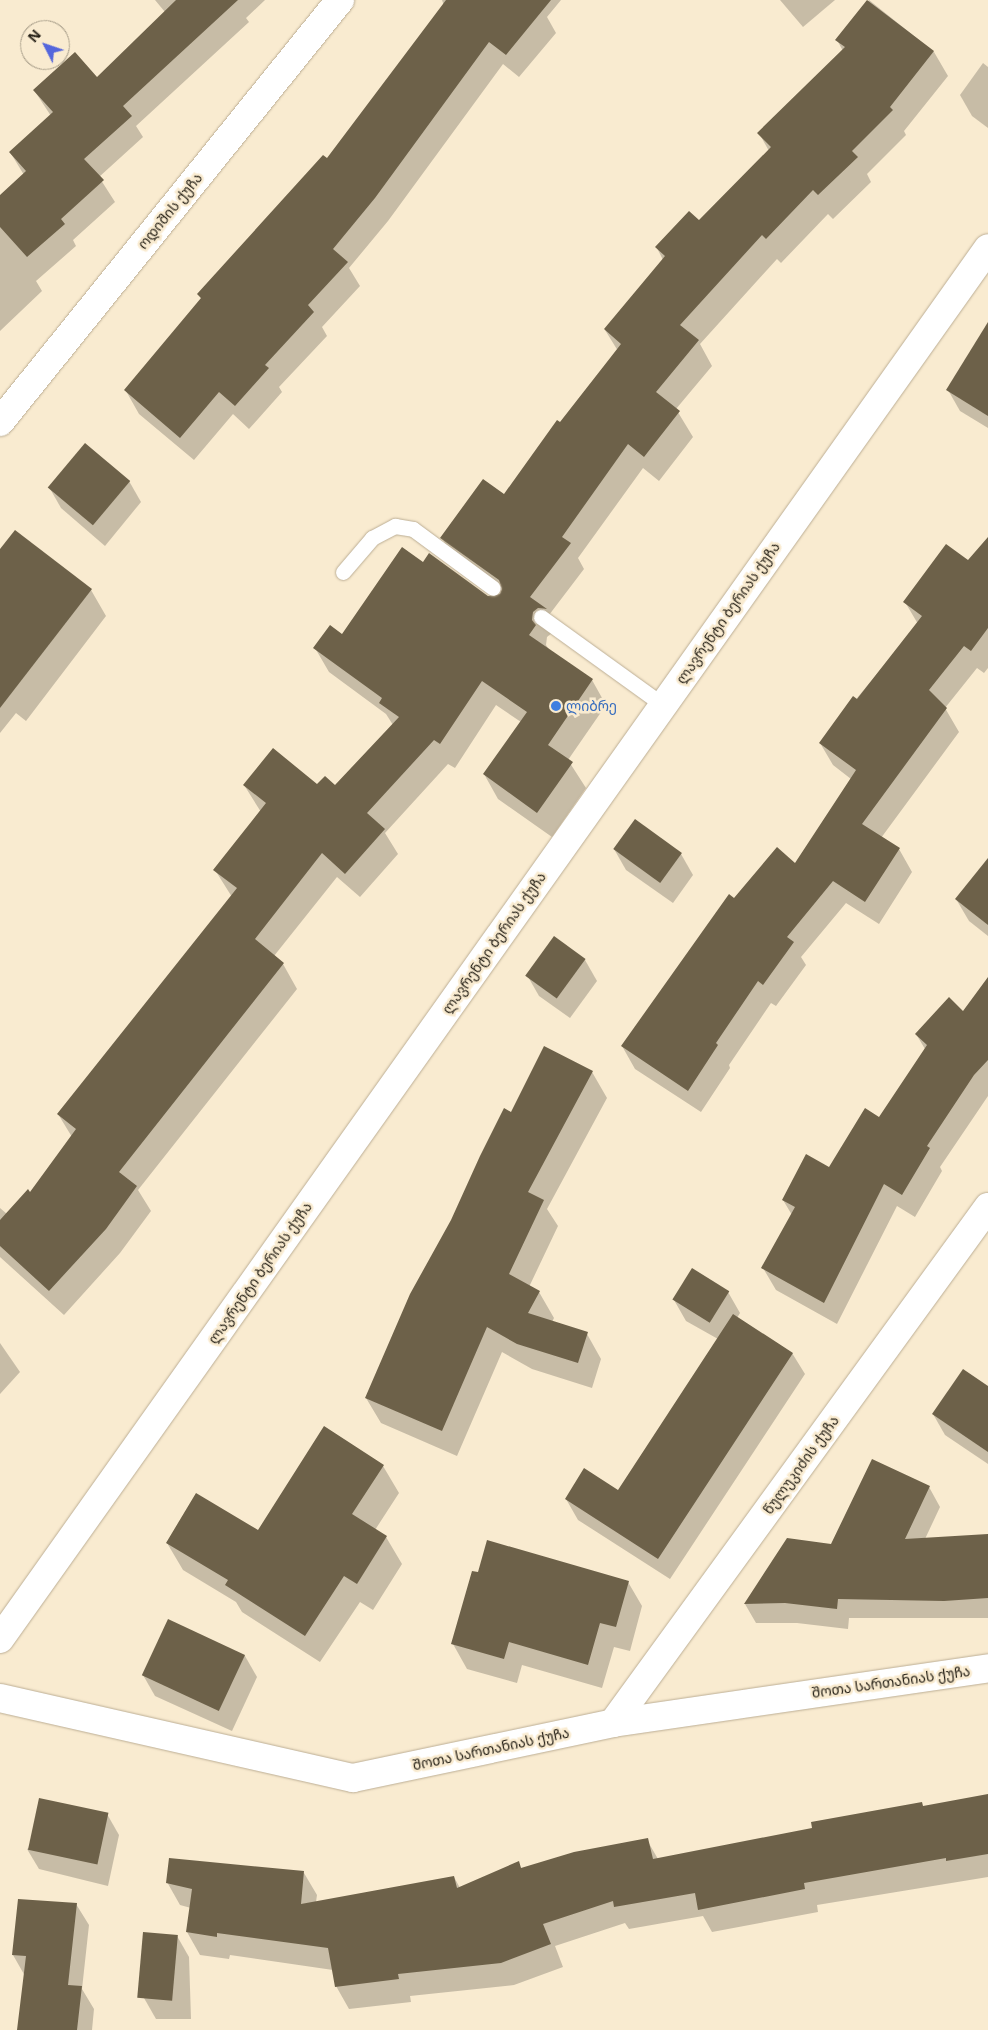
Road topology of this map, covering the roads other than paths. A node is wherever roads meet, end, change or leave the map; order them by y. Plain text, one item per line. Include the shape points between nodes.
1 (340, 0) edge
2 (988, 248) edge
3 (0, 422) edge
4 (343, 572) dead end
5 (493, 588) dead end
6 (541, 618) dead end
7 (663, 705) junction
8 (988, 1207) edge
9 (0, 1639) edge
10 (988, 1668) edge
11 (0, 1698) edge
12 (613, 1723) junction

1 - 3 street, ოდიშის ქუჩა
2 - 7 street, ლავრენტი ბერიას ქუჩა
4 - 5 lane via 372,538 395,526 413,529
6 - 7 lane
7 - 9 street, ლავრენტი ბერიას ქუჩა
8 - 12 street, წულუკიძის ქუჩა
10 - 12 street, შოთა სართანიას ქუჩა
11 - 12 street, შოთა სართანიას ქუჩა via 353,1778

